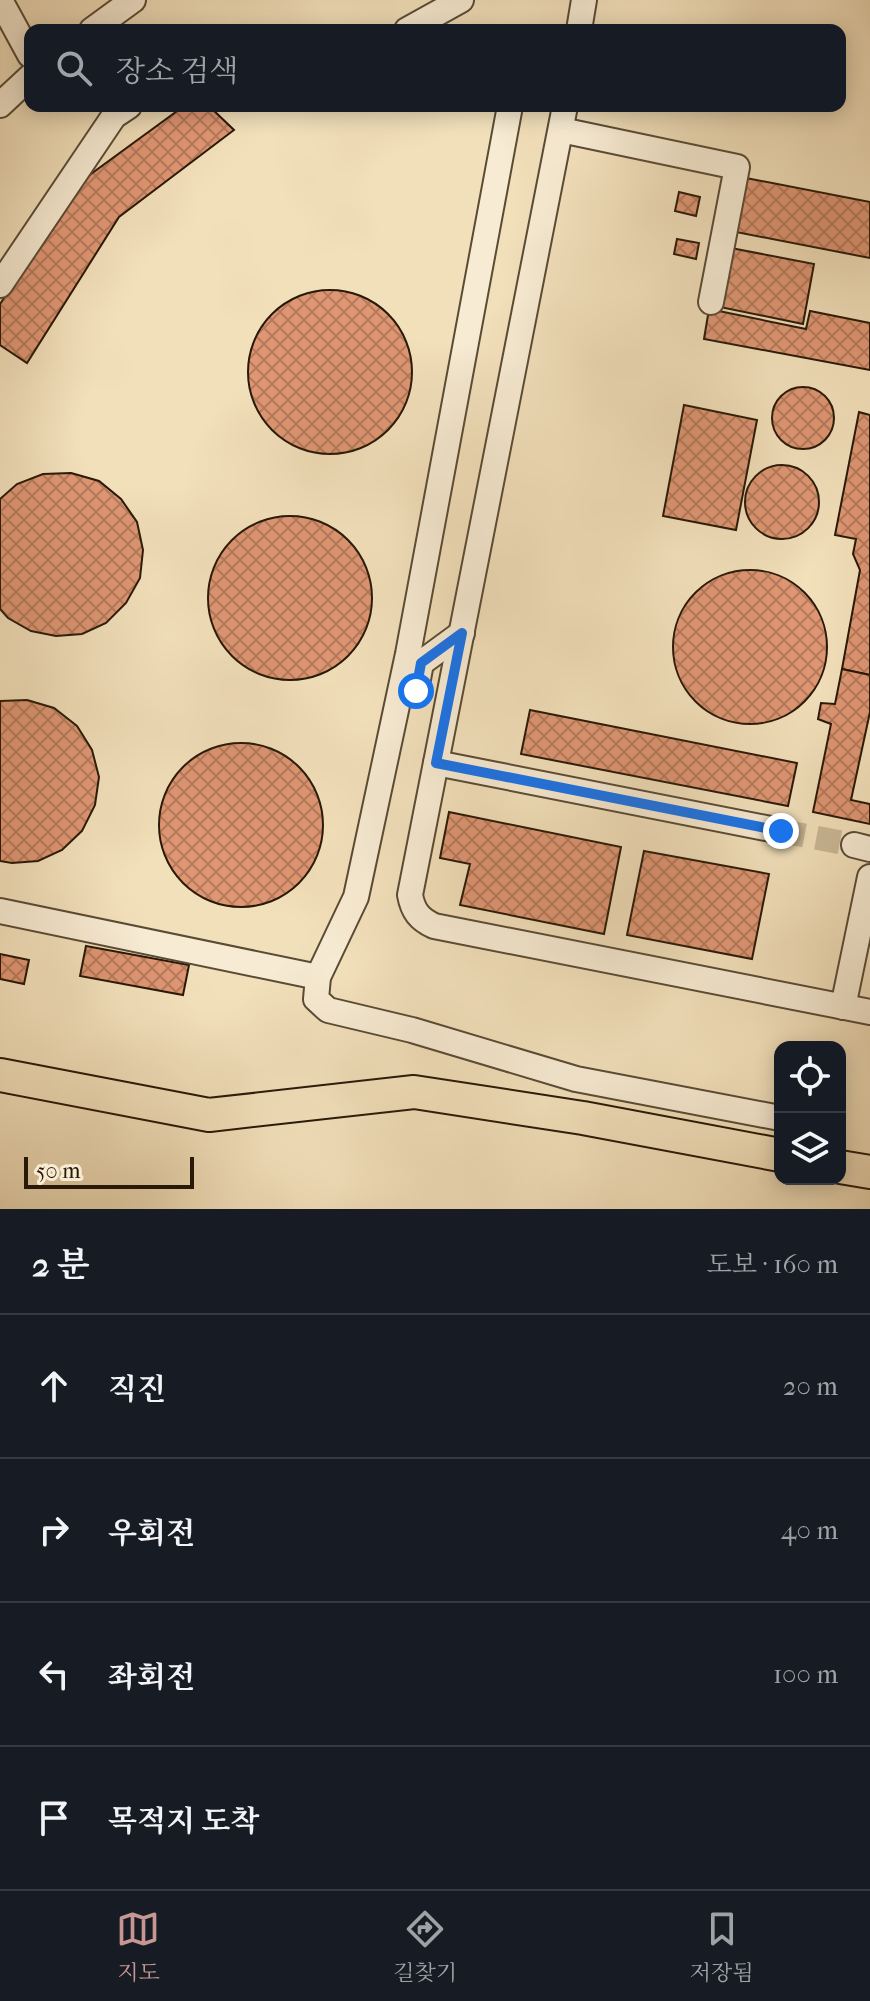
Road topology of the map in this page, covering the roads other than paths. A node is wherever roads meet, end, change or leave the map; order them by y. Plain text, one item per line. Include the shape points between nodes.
1 (0, 0) edge
2 (133, 0) edge
3 (461, 0) edge
4 (584, 0) edge
5 (100, 24) edge
6 (418, 24) edge
7 (580, 24) edge
8 (24, 44) edge
9 (24, 83) edge
10 (0, 105) edge
11 (120, 112) edge
12 (509, 112) edge
13 (563, 118) edge
14 (0, 285) edge
15 (711, 302) dead end
16 (462, 633) junction
17 (436, 763) junction
18 (781, 831) tunnel mouth
19 (870, 877) edge
20 (0, 911) edge
21 (350, 912) junction
22 (318, 977) junction
23 (843, 1007) junction
24 (870, 1012) edge
25 (0, 1075) edge
26 (774, 1117) edge
27 (774, 1154) edge
28 (846, 1168) edge
29 (870, 1172) edge

1 - 8 street
2 - 5 street
3 - 6 street
4 - 7 street
9 - 10 street
11 - 14 street
12 - 21 street via 408,654
13 - 15 street via 737,167
13 - 16 street
16 - 17 street
16 - 21 street via 421,663 373,884
17 - 18 street
17 - 23 street via 410,895 422,920
19 - 23 street
20 - 22 street
21 - 22 street
22 - 26 street via 316,999 328,1010 576,1079
23 - 24 street
25 - 27 main road via 209,1115 414,1092
28 - 29 main road

